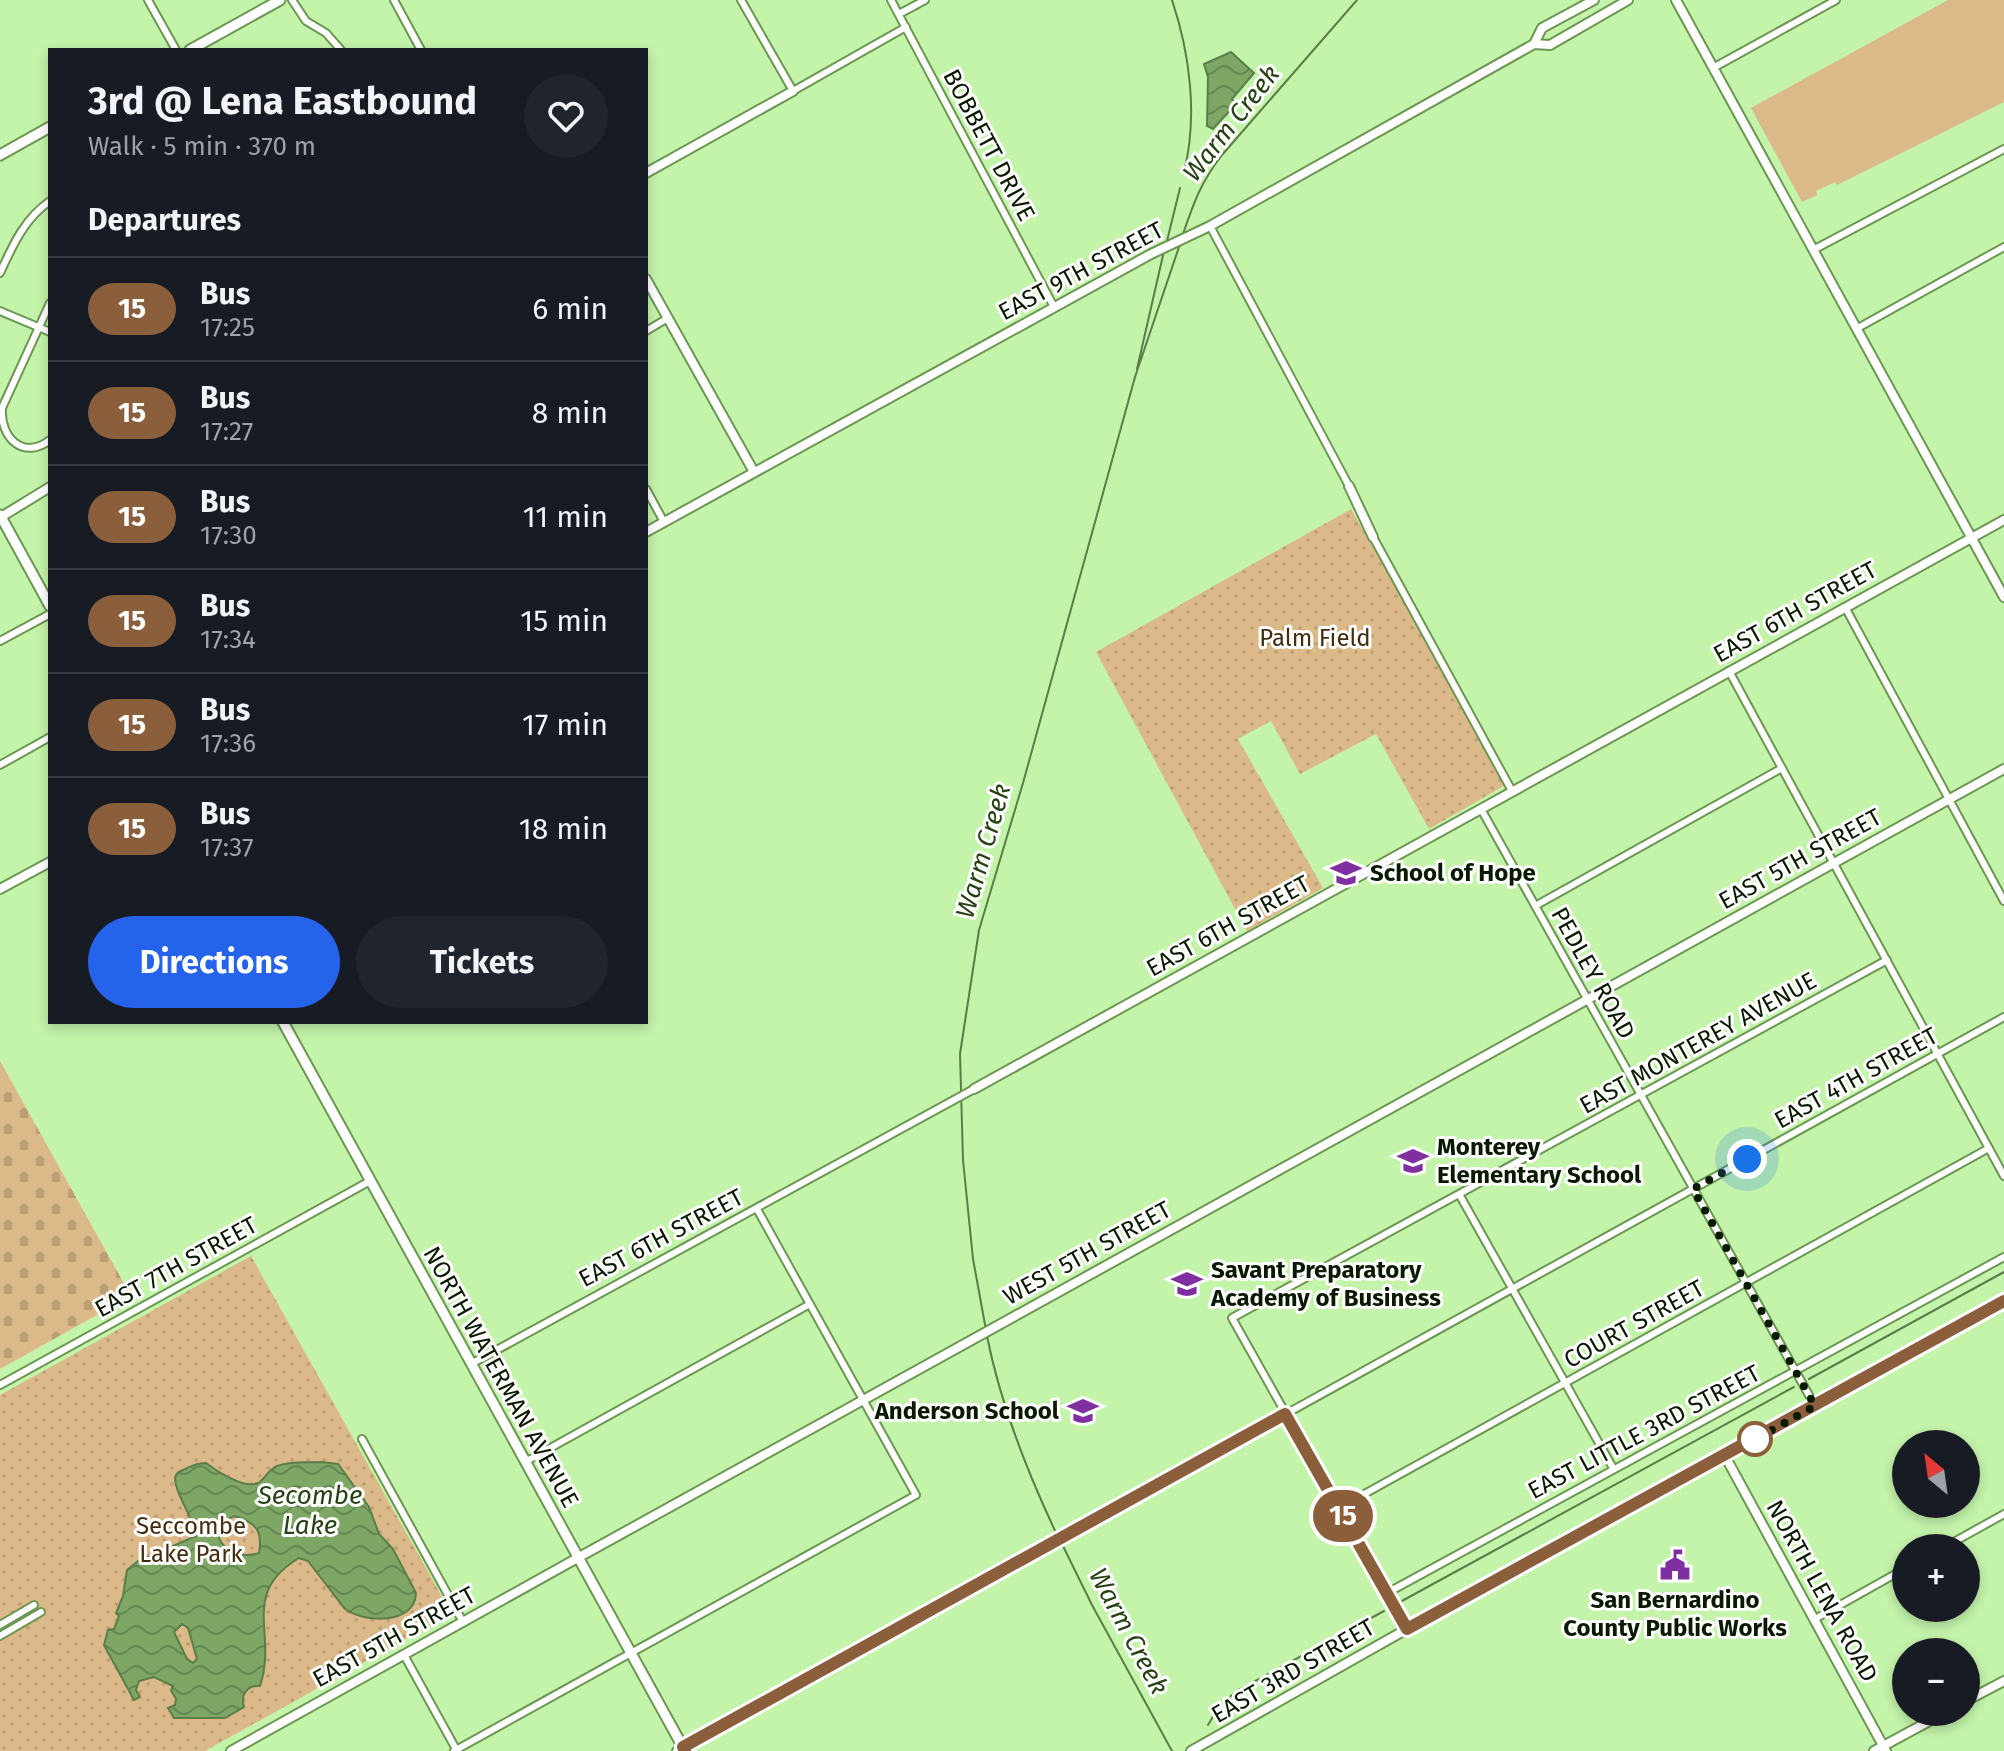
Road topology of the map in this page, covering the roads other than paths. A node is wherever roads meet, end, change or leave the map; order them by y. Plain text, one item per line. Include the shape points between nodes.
1 (148, 0) edge
2 (280, 0) edge
3 (292, 0) edge
4 (394, 0) edge
5 (741, 0) edge
6 (891, 0) edge
7 (925, 0) edge
8 (1594, 0) edge
9 (1628, 0) edge
10 (1676, 0) edge
11 (1836, 0) edge
12 (899, 14) junction
13 (906, 27) junction
14 (1534, 44) junction
15 (175, 48) edge
16 (194, 48) edge
17 (339, 48) edge
18 (420, 48) edge
19 (1713, 68) junction
20 (793, 91) junction
21 (48, 128) edge
22 (2004, 149) edge
23 (0, 155) edge
24 (648, 172) edge
25 (48, 202) edge
26 (1210, 226) junction
27 (2004, 247) edge
28 (1813, 250) junction
29 (0, 273) edge
30 (648, 283) edge
31 (48, 307) edge
32 (1054, 307) junction
33 (0, 311) edge
34 (668, 318) junction
35 (39, 327) junction
36 (1856, 329) junction
37 (648, 330) edge
38 (48, 331) edge
39 (48, 441) edge
40 (754, 472) junction
41 (1349, 486) joint
42 (48, 488) edge
43 (648, 493) edge
44 (0, 516) edge
45 (2004, 520) edge
46 (664, 522) junction
47 (648, 531) edge
48 (1373, 537) joint
49 (1971, 538) junction
50 (2004, 597) edge
51 (48, 602) edge
52 (1845, 607) junction
53 (48, 615) edge
54 (0, 641) edge
55 (1729, 671) junction
56 (48, 738) edge
57 (0, 765) edge
58 (1782, 768) junction
59 (2004, 769) edge
60 (1512, 791) junction
61 (1948, 800) junction
62 (1481, 809) junction
63 (1835, 862) junction
64 (48, 863) edge
65 (0, 889) edge
66 (2004, 901) edge
67 (1535, 906) junction
68 (1887, 960) junction
69 (1616, 984) joint
70 (1588, 1000) junction
71 (2004, 1017) edge
72 (284, 1024) edge
73 (1938, 1053) junction
74 (974, 1089) joint
75 (1641, 1095) junction
76 (1989, 1148) junction
77 (2004, 1176) edge
78 (370, 1181) junction
79 (1693, 1189) junction
80 (1459, 1194) junction
81 (757, 1209) junction
82 (2004, 1257) edge
83 (1745, 1283) junction
84 (1512, 1289) junction
85 (2004, 1301) edge
86 (810, 1304) junction
87 (471, 1364) junction
88 (1796, 1371) junction
89 (1566, 1383) junction
90 (0, 1385) edge
91 (862, 1398) junction
92 (1815, 1406) junction
93 (1285, 1414) junction
94 (362, 1439) dead end
95 (1725, 1456) junction
96 (525, 1462) junction
97 (1613, 1468) junction
98 (1339, 1508) junction
99 (2004, 1514) edge
100 (1968, 1534) edge
101 (577, 1556) junction
102 (1892, 1576) edge
103 (1387, 1593) junction
104 (34, 1605) dead end
105 (41, 1612) dead end
106 (1815, 1619) junction
107 (463, 1622) junction
108 (0, 1625) edge
109 (1407, 1629) junction
110 (0, 1636) edge
111 (630, 1652) junction
112 (404, 1655) junction
113 (2004, 1681) edge
114 (1980, 1694) edge
115 (1922, 1726) edge
116 (248, 1742) junction
117 (1885, 1748) edge
118 (682, 1750) edge
119 (231, 1751) edge
120 (253, 1751) edge
121 (456, 1751) edge
122 (1191, 1751) edge
123 (1874, 1751) edge

1 - 15 street
2 - 16 main road
3 - 17 street via 306,21
4 - 18 street
5 - 20 street
6 - 12 street, BOBBETT DRIVE
7 - 12 street
8 - 14 street, EAST 9TH STREET via 1542,28
9 - 14 street, EAST 9TH STREET via 1550,45
10 - 19 street
11 - 19 street
12 - 13 street, BOBBETT DRIVE
13 - 20 street
13 - 32 street, BOBBETT DRIVE
14 - 26 street, EAST 9TH STREET
19 - 28 street
20 - 24 street
21 - 23 main road
22 - 28 street
25 - 29 street via 18,234
26 - 32 street, EAST 9TH STREET
26 - 41 street
27 - 36 street
28 - 36 street
30 - 34 street
31 - 35 street
32 - 40 street, EAST 9TH STREET
33 - 35 street
34 - 37 street
34 - 40 street
35 - 38 street
35 - 39 street via 0,420 15,445 34,448
36 - 49 street
40 - 46 street, EAST 9TH STREET
41 - 48 street
42 - 44 street
43 - 46 street
44 - 51 main road
45 - 49 street, EAST 6TH STREET
46 - 47 street, EAST 9TH STREET
48 - 60 street
49 - 50 street
49 - 52 street, EAST 6TH STREET
52 - 55 street, EAST 6TH STREET
52 - 61 street
53 - 54 street
55 - 58 street
55 - 60 street, EAST 6TH STREET
56 - 57 street
58 - 63 street
58 - 67 street
59 - 61 street, EAST 5TH STREET
60 - 62 street, EAST 6TH STREET
61 - 63 street, EAST 5TH STREET
61 - 66 street
62 - 67 street, PEDLEY ROAD
62 - 74 street, EAST 6TH STREET
63 - 68 street
63 - 69 street, EAST 5TH STREET
64 - 65 street
67 - 70 street, PEDLEY ROAD
68 - 73 street
68 - 75 street, EAST MONTEREY AVENUE
69 - 70 street, WEST 5TH STREET
70 - 75 street, PEDLEY ROAD
70 - 91 street, WEST 5TH STREET
71 - 73 street, EAST 4TH STREET
72 - 78 main road, NORTH WATERMAN AVENUE
73 - 76 street
73 - 79 street, EAST 4TH STREET
74 - 81 street, EAST 6TH STREET
75 - 79 street, PEDLEY ROAD
75 - 80 street, EAST MONTEREY AVENUE
76 - 77 street
76 - 83 street, COURT STREET
78 - 87 main road, NORTH WATERMAN AVENUE
78 - 90 street, EAST 7TH STREET
79 - 83 street, PEDLEY ROAD
79 - 84 street, EAST 4TH STREET
80 - 84 street
80 - 93 street, EAST MONTEREY AVENUE via 1232,1318
81 - 86 street
81 - 87 street, EAST 6TH STREET
82 - 88 street, EAST LITTLE 3RD STREET
83 - 88 street, PEDLEY ROAD
83 - 89 street, COURT STREET
84 - 89 street
84 - 93 street, EAST 4TH STREET
85 - 92 street, EAST 3RD STREET
86 - 91 street
86 - 96 street
87 - 96 main road, NORTH WATERMAN AVENUE
88 - 92 street, PEDLEY ROAD
88 - 97 street, EAST LITTLE 3RD STREET
89 - 97 street
89 - 98 street, COURT STREET
91 - 101 street, WEST 5TH STREET
91 - 111 street via 916,1495
92 - 95 street, EAST 3RD STREET
93 - 98 street
93 - 118 street, EAST 4TH STREET
94 - 107 street
95 - 106 street, NORTH LENA ROAD
95 - 109 street, EAST 3RD STREET
96 - 101 main road, NORTH WATERMAN AVENUE
97 - 103 street, EAST LITTLE 3RD STREET
98 - 103 street
99 - 100 street
101 - 107 street, EAST 5TH STREET
101 - 111 main road, NORTH WATERMAN AVENUE
102 - 106 street
103 - 109 street
104 - 108 street
105 - 110 street
106 - 117 street, NORTH LENA ROAD
107 - 112 street, EAST 5TH STREET
109 - 122 street, EAST 3RD STREET
111 - 118 main road, NORTH WATERMAN AVENUE
111 - 121 street
112 - 116 street, EAST 5TH STREET
112 - 121 street
113 - 114 street
115 - 117 street
116 - 119 street, EAST 5TH STREET
116 - 120 street
117 - 123 street

